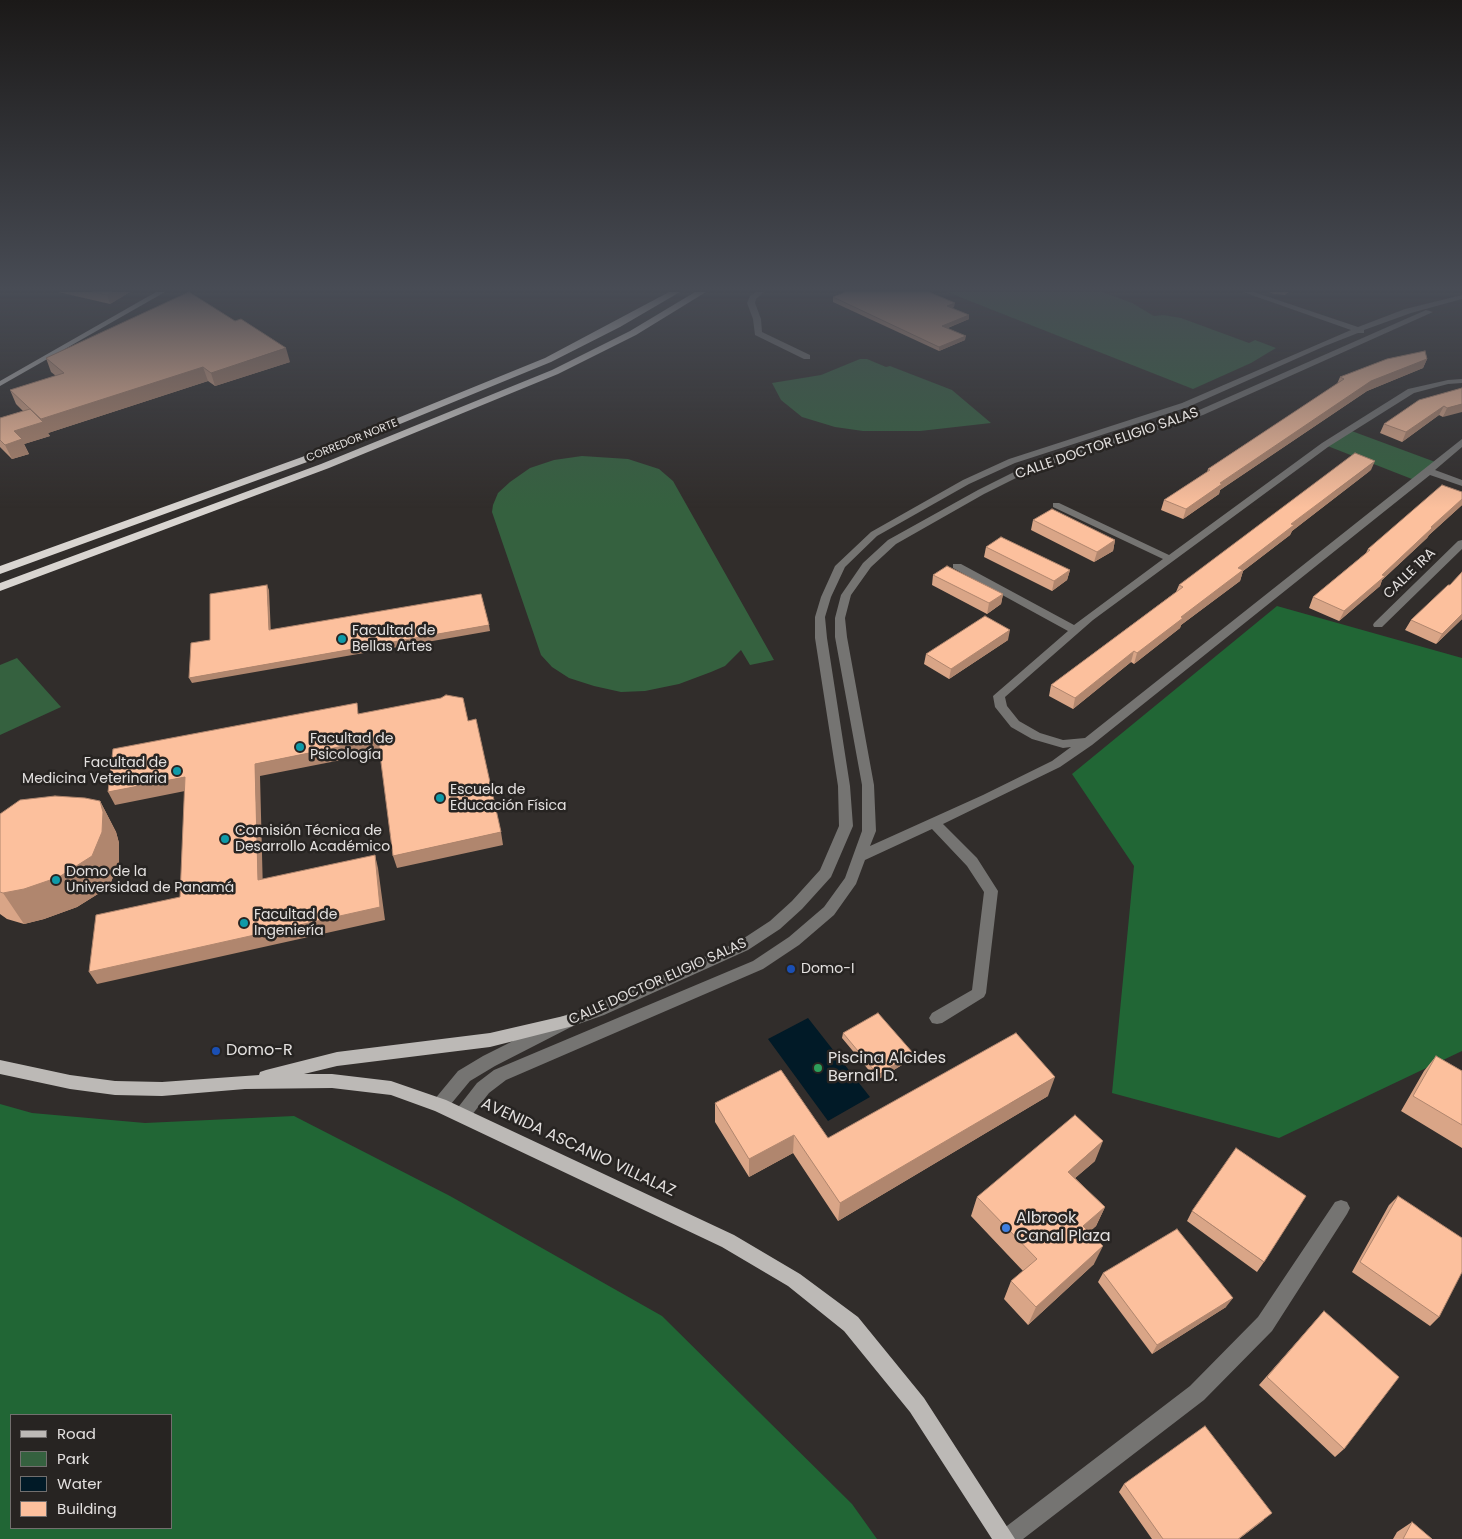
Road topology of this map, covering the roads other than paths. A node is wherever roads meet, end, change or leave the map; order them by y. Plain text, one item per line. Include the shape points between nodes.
1 (36, 364) edge
2 (539, 364) edge
3 (571, 364) edge
4 (1277, 364) edge
5 (1309, 364) edge
6 (1462, 381) edge
7 (0, 384) edge
8 (1462, 442) edge
9 (1429, 472) junction
10 (1462, 483) edge
11 (1056, 505) dead end
12 (1462, 543) edge
13 (1170, 559) junction
14 (957, 566) dead end
15 (0, 570) edge
16 (0, 587) edge
17 (1378, 625) dead end
18 (1075, 630) junction
19 (1088, 742) junction
20 (934, 823) junction
21 (859, 857) junction
22 (937, 1018) dead end
23 (568, 1021) junction
24 (0, 1067) edge
25 (244, 1082) junction
26 (440, 1105) junction
27 (462, 1116) junction
28 (1341, 1208) dead end
29 (1005, 1539) edge

1 - 7 main road
2 - 15 highway, CORREDOR NORTE via 306,459
3 - 16 highway, CORREDOR NORTE via 325,466
4 - 23 street, CALLE DOCTOR ELIGIO SALAS via 1185,405 1012,461 966,482 874,534 840,566 820,616 844,786 846,826 826,873 797,906 742,946
5 - 21 street, CALLE DOCTOR ELIGIO SALAS via 1200,413 1027,469 892,542 867,565 846,595 840,618 840,637 868,785 869,830
6 - 13 street via 1411,391 1325,445
8 - 9 street
9 - 10 street
9 - 19 street
11 - 13 street
12 - 17 street, CALLE 1RA
13 - 18 street
14 - 18 street
18 - 19 street via 999,696 1001,706 1015,724 1036,736 1063,744
19 - 20 street via 1056,764
20 - 21 street
20 - 22 street via 972,862 991,890 980,993
21 - 27 street, CALLE DOCTOR ELIGIO SALAS via 851,880 830,911 794,942 758,965 500,1075 483,1088
23 - 25 main road via 490,1040 337,1059
23 - 26 street, CALLE DOCTOR ELIGIO SALAS via 464,1076
24 - 25 main road, AVENIDA ASCANIO VILLALAZ via 115,1088 162,1089
25 - 26 main road, AVENIDA ASCANIO VILLALAZ via 332,1081 391,1088
26 - 27 main road, AVENIDA ASCANIO VILLALAZ
27 - 29 main road, AVENIDA ASCANIO VILLALAZ via 728,1241 794,1280 844,1318 917,1406
28 - 29 street via 1265,1324 1197,1392

